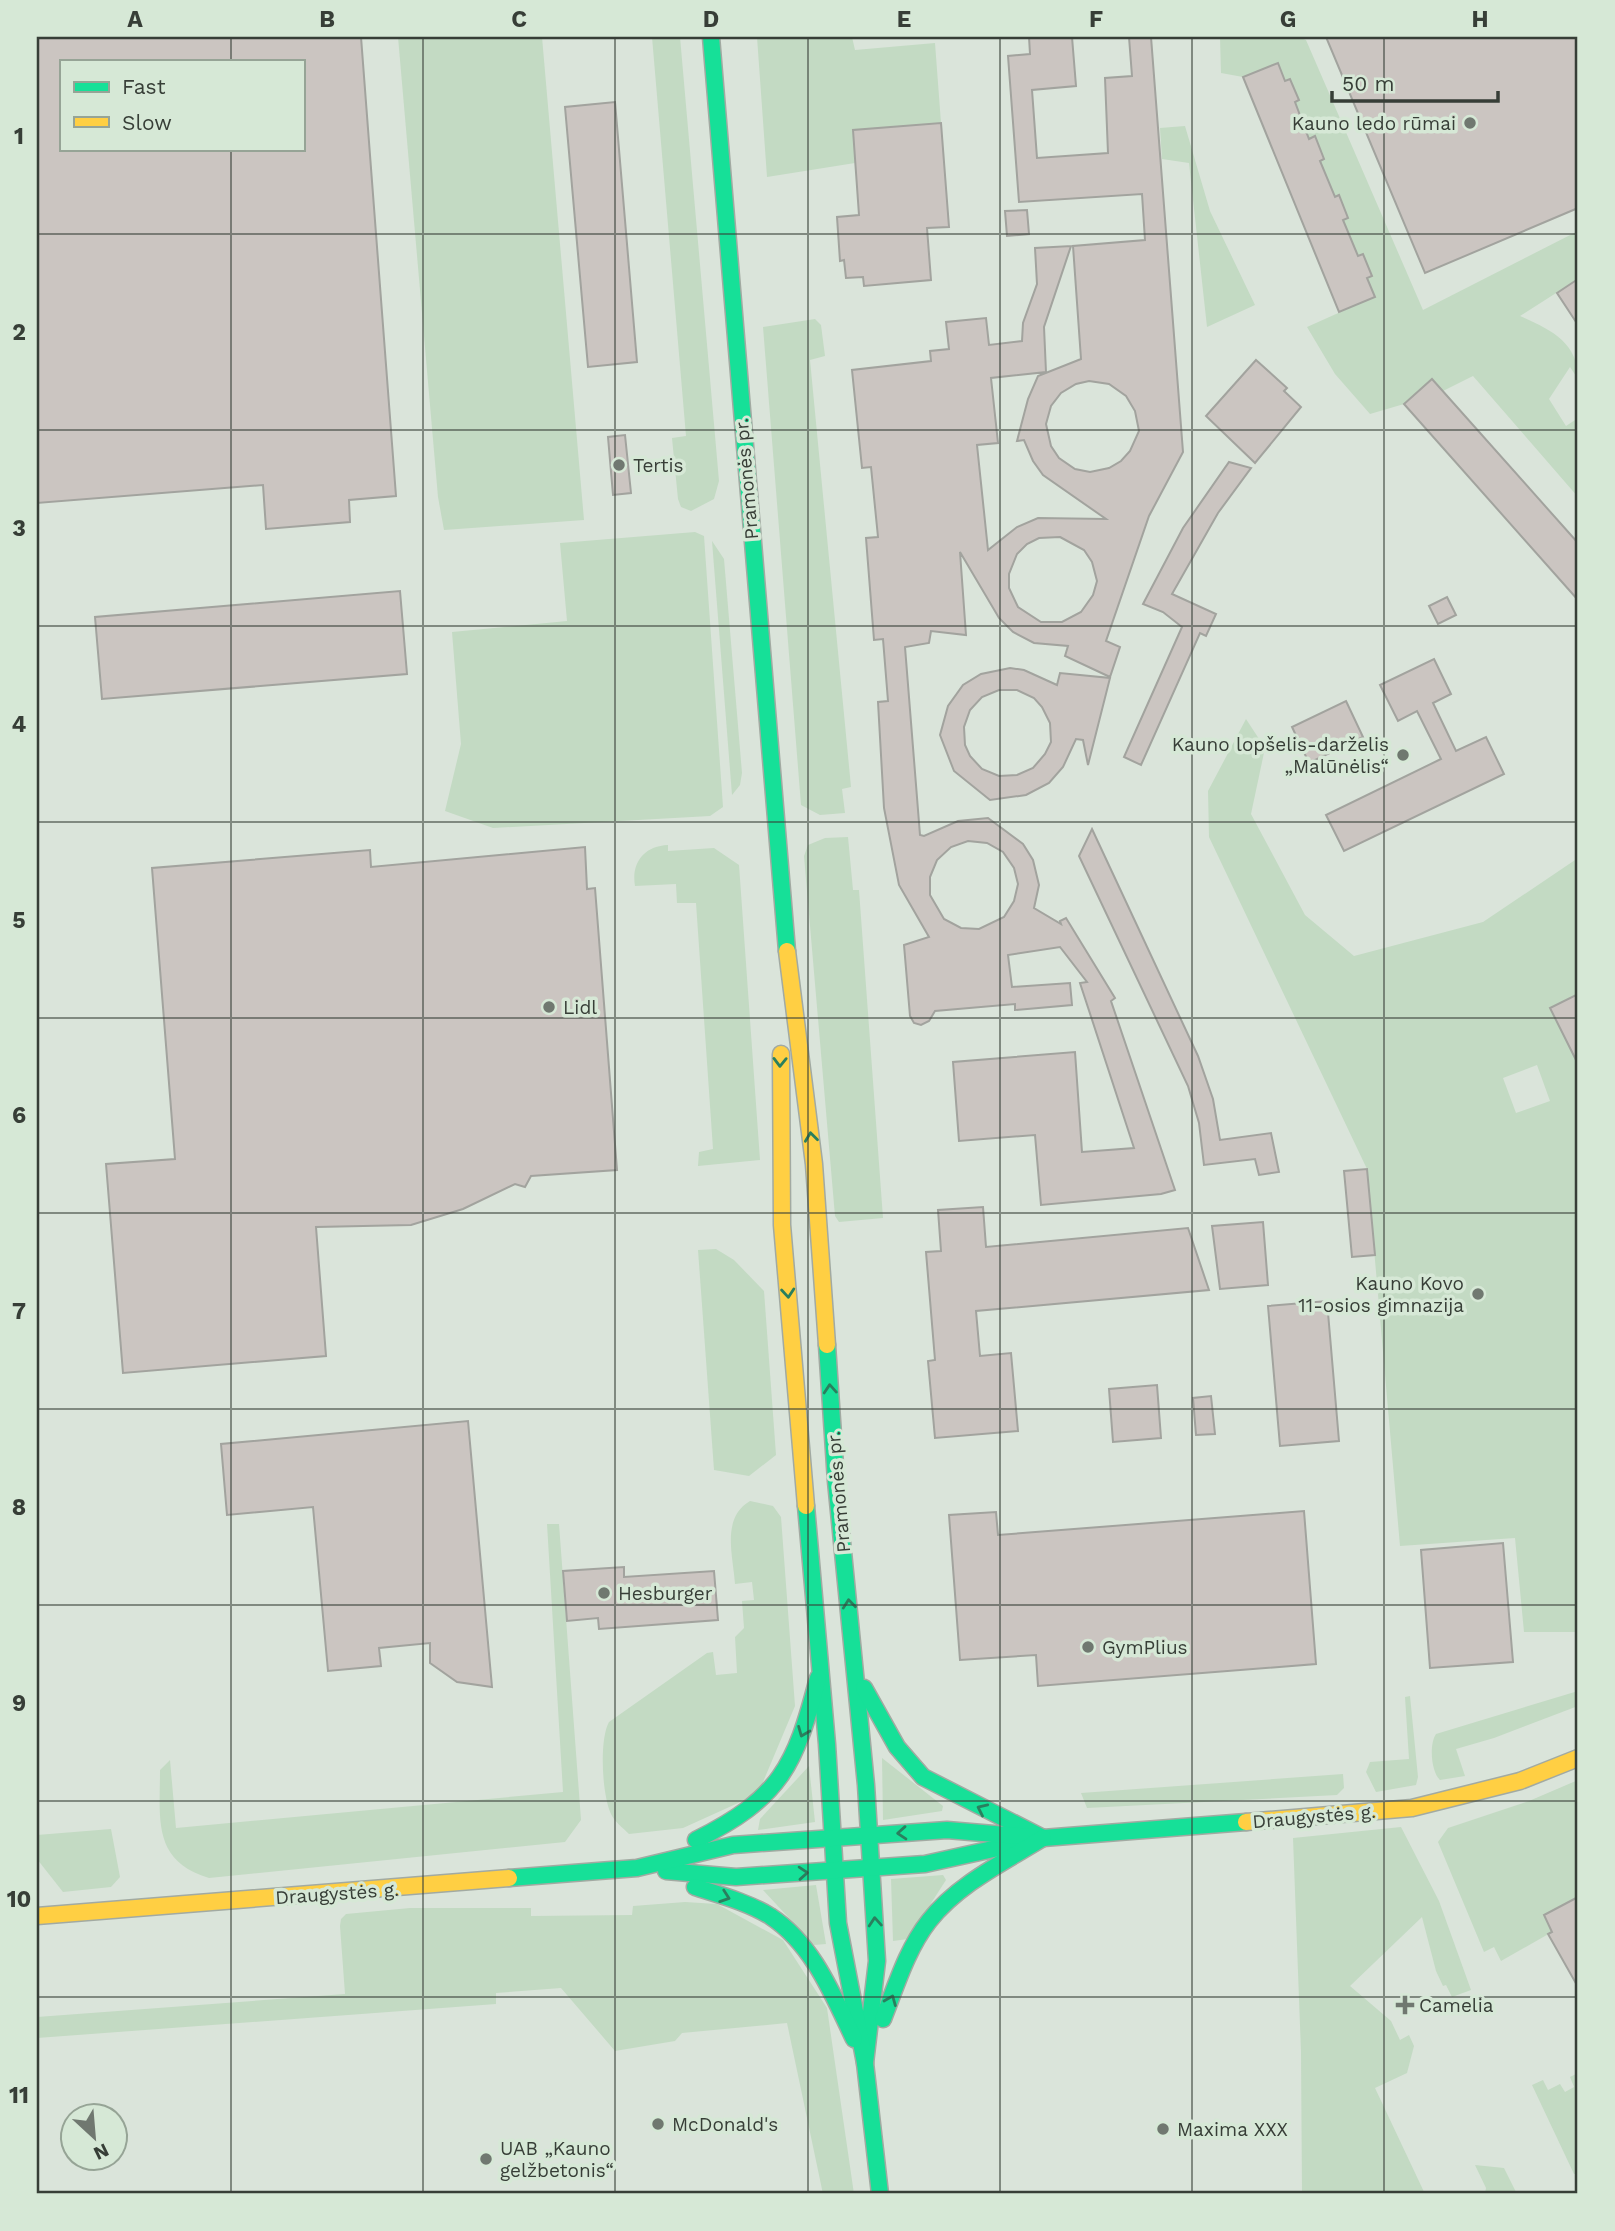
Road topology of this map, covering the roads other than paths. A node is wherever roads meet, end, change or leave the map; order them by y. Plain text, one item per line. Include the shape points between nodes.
1 (710, 37) edge
2 (783, 921) junction
3 (820, 1667) junction
4 (856, 1672) junction
5 (1578, 1758) edge
6 (869, 1836) junction
7 (1043, 1838) junction
8 (831, 1839) junction
9 (872, 1867) junction
10 (637, 1868) junction
11 (834, 1871) junction
12 (37, 1916) edge
13 (865, 2063) junction
14 (880, 2194) edge

1 - 2 main road, Pramonės pr.
2 -> 3 main road, Pramonės pr. via 782,1225
4 -> 2 main road, Pramonės pr. via 836,1481 814,1164
3 - 8 main road, Pramonės pr.
3 -> 10 main road via 806,1728 774,1789 733,1823
4 - 6 main road, Pramonės pr.
7 -> 4 main road via 923,1777 897,1747
5 - 7 main road, Draugystės g. via 1520,1781 1412,1808
7 -> 6 main road, Draugystės g. via 947,1830
6 - 8 main road, Draugystės g.
6 - 9 main road, Pramonės pr.
7 - 9 main road, Draugystės g. via 925,1864
13 -> 7 main road via 911,1952 930,1920 958,1893
8 - 10 main road, Draugystės g. via 733,1844
8 - 11 main road, Pramonės pr.
9 - 11 main road, Draugystės g.
13 -> 9 main road, Pramonės pr. via 877,1961
10 -> 11 main road, Draugystės g. via 736,1877
10 - 12 main road, Draugystės g.
10 -> 13 main road via 754,1907 789,1931 820,1969
11 - 13 main road, Pramonės pr. via 838,1923
13 - 14 main road, Pramonės pr.

